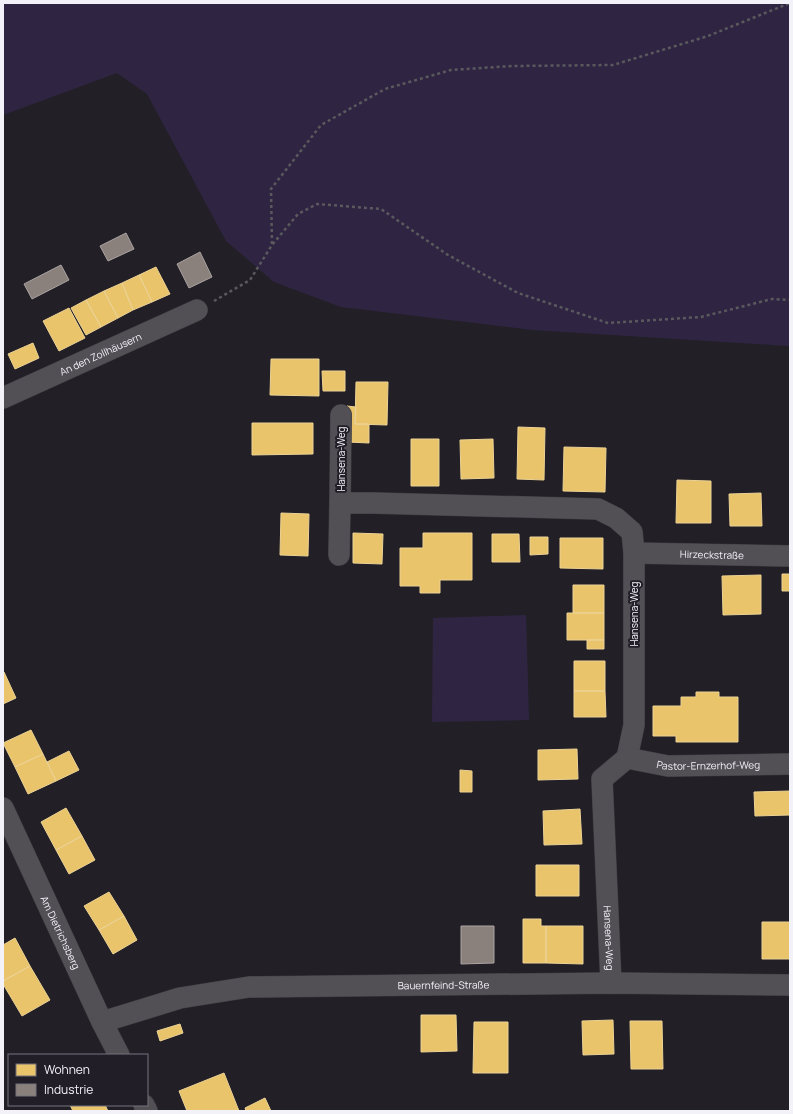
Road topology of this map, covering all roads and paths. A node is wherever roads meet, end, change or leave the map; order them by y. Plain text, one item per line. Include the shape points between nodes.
1 (790, 3) edge
2 (272, 245) junction
3 (790, 300) edge
4 (197, 310) joint
5 (3, 398) edge
6 (341, 415) dead end
7 (340, 503) junction
8 (634, 553) junction
9 (339, 555) dead end
10 (790, 556) edge
11 (627, 758) junction
12 (790, 764) edge
13 (3, 808) edge
14 (611, 983) junction
15 (790, 985) edge
16 (102, 1022) junction
17 (118, 1054) edge

1 - 2 path via 708,36 613,65 512,66 451,70 385,89 321,125 271,189
2 - 3 path via 298,214 317,204 381,209 448,254 518,293 608,323 701,317 772,299
2 - 4 path via 250,280
4 - 5 street, An den Zollhäusern
6 - 7 street, Hansena-Weg
7 - 8 street, Hansena-Weg via 598,509 616,518 632,532
7 - 9 street, Hansena-Weg
8 - 10 street, Hirzeckstraße
8 - 11 street, Hansena-Weg via 634,725
11 - 12 street, Pastor-Ernzerhof-Weg via 668,766
11 - 14 street, Hansena-Weg via 602,779
13 - 16 street, Am Dietrichsberg
14 - 15 street, Bauernfeind-Straße
14 - 16 street, Bauernfeind-Straße via 249,987 180,998
16 - 17 street, Am Dietrichsberg

